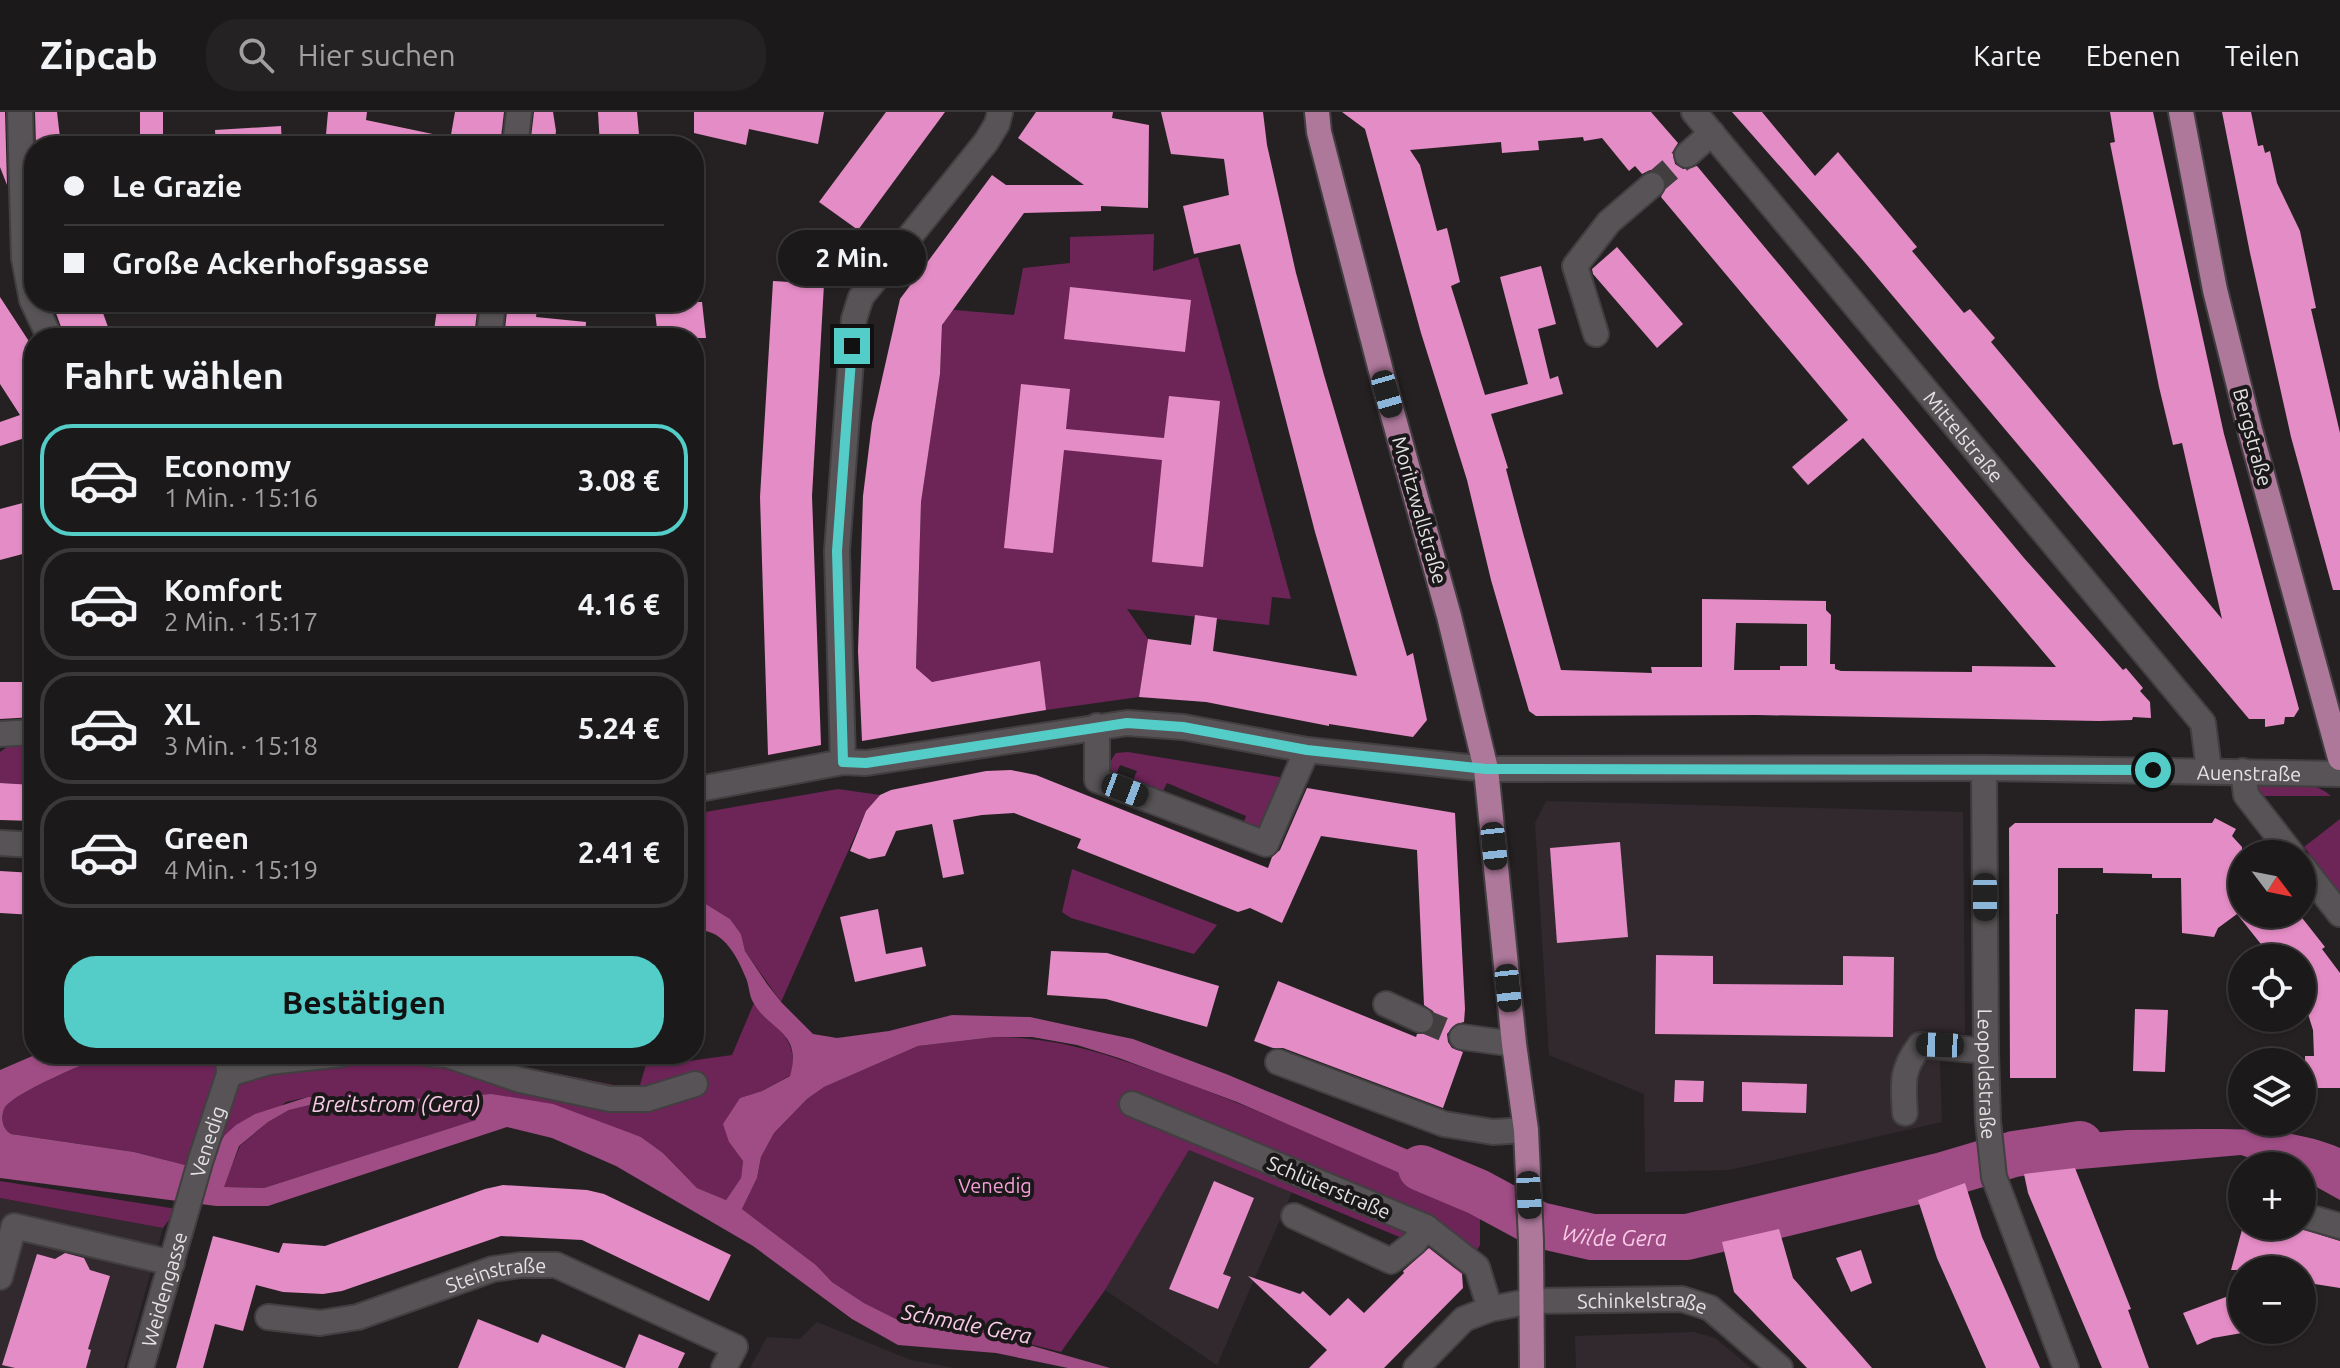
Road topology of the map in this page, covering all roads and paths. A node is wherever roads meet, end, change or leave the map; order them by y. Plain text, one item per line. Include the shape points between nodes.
1 (20, 112) edge
2 (519, 112) edge
3 (1000, 112) edge
4 (1317, 112) edge
5 (1694, 112) edge
6 (2181, 112) edge
7 (1712, 133) junction
8 (516, 136) edge
9 (1687, 155) tunnel mouth
10 (1652, 185) tunnel mouth
11 (24, 258) edge
12 (1596, 334) dead end
13 (1097, 726) junction
14 (24, 733) edge
15 (0, 734) edge
16 (1307, 750) junction
17 (2340, 758) edge
18 (843, 762) junction
19 (1984, 768) junction
20 (1486, 769) junction
21 (2209, 770) junction
22 (2243, 771) junction
23 (2340, 774) edge
24 (704, 788) edge
25 (2281, 840) edge
26 (0, 843) edge
27 (24, 844) edge
28 (2316, 884) edge
29 (2340, 914) edge
30 (1386, 1004) dead end
31 (1421, 1020) tunnel mouth
32 (1462, 1037) tunnel mouth
33 (1514, 1044) junction
34 (1986, 1051) junction
35 (1278, 1062) dead end
36 (229, 1064) edge
37 (473, 1064) edge
38 (695, 1084) dead end
39 (1132, 1104) dead end
40 (1905, 1113) dead end
41 (1526, 1130) junction
42 (186, 1211) joint
43 (1294, 1216) dead end
44 (2316, 1219) edge
45 (2340, 1226) edge
46 (1426, 1227) junction
47 (172, 1263) junction
48 (0, 1277) edge
49 (1531, 1301) junction
50 (1490, 1309) junction
51 (268, 1317) dead end
52 (141, 1368) edge
53 (724, 1368) edge
54 (1416, 1368) edge
55 (1532, 1368) edge
56 (1780, 1368) edge
57 (2066, 1368) edge

1 - 11 street
2 - 8 street
3 - 18 street via 986,142 861,297 854,319 837,551
4 - 20 main road, Moritzwallstraße
5 - 7 street, Mittelstraße
6 - 17 main road, Bergstraße via 2250,430
7 - 9 street
7 - 21 street, Mittelstraße via 2203,723
10 - 12 street via 1609,222 1575,266
13 - 16 street, Auenstraße via 1183,727
13 - 16 street via 1097,780 1266,844
13 - 18 street, Auenstraße via 866,763
14 - 15 street
16 - 20 street, Auenstraße
18 - 24 street, Auenstraße
19 - 20 street, Auenstraße
19 - 21 street, Auenstraße
19 - 34 street, Leopoldstraße
20 - 33 main road
21 - 22 street, Auenstraße
22 - 23 street, Auenstraße
22 - 25 street via 2246,795
26 - 27 street
28 - 29 street
30 - 31 street
32 - 33 street
33 - 41 main road
34 - 40 street via 1920,1045 1907,1061
34 - 57 street, Leopoldstraße via 1994,1177
35 - 41 street via 1444,1124 1493,1132
36 - 42 street, Venedig
37 - 38 street via 610,1099 647,1099
39 - 46 street, Schlüterstraße
41 - 49 main road
42 - 47 street, Weidengasse
43 - 46 street via 1391,1261
44 - 45 street
46 - 50 street, Schlüterstraße via 1477,1267
47 - 48 street via 14,1226
47 - 52 street, Weidengasse
49 - 50 street, Schinkelstraße
49 - 55 main road
49 - 56 street, Schinkelstraße via 1682,1299 1710,1308
50 - 54 street, Schinkelstraße via 1464,1319
51 - 53 street, Steinstraße via 320,1323 358,1317 493,1269 556,1265 735,1347

